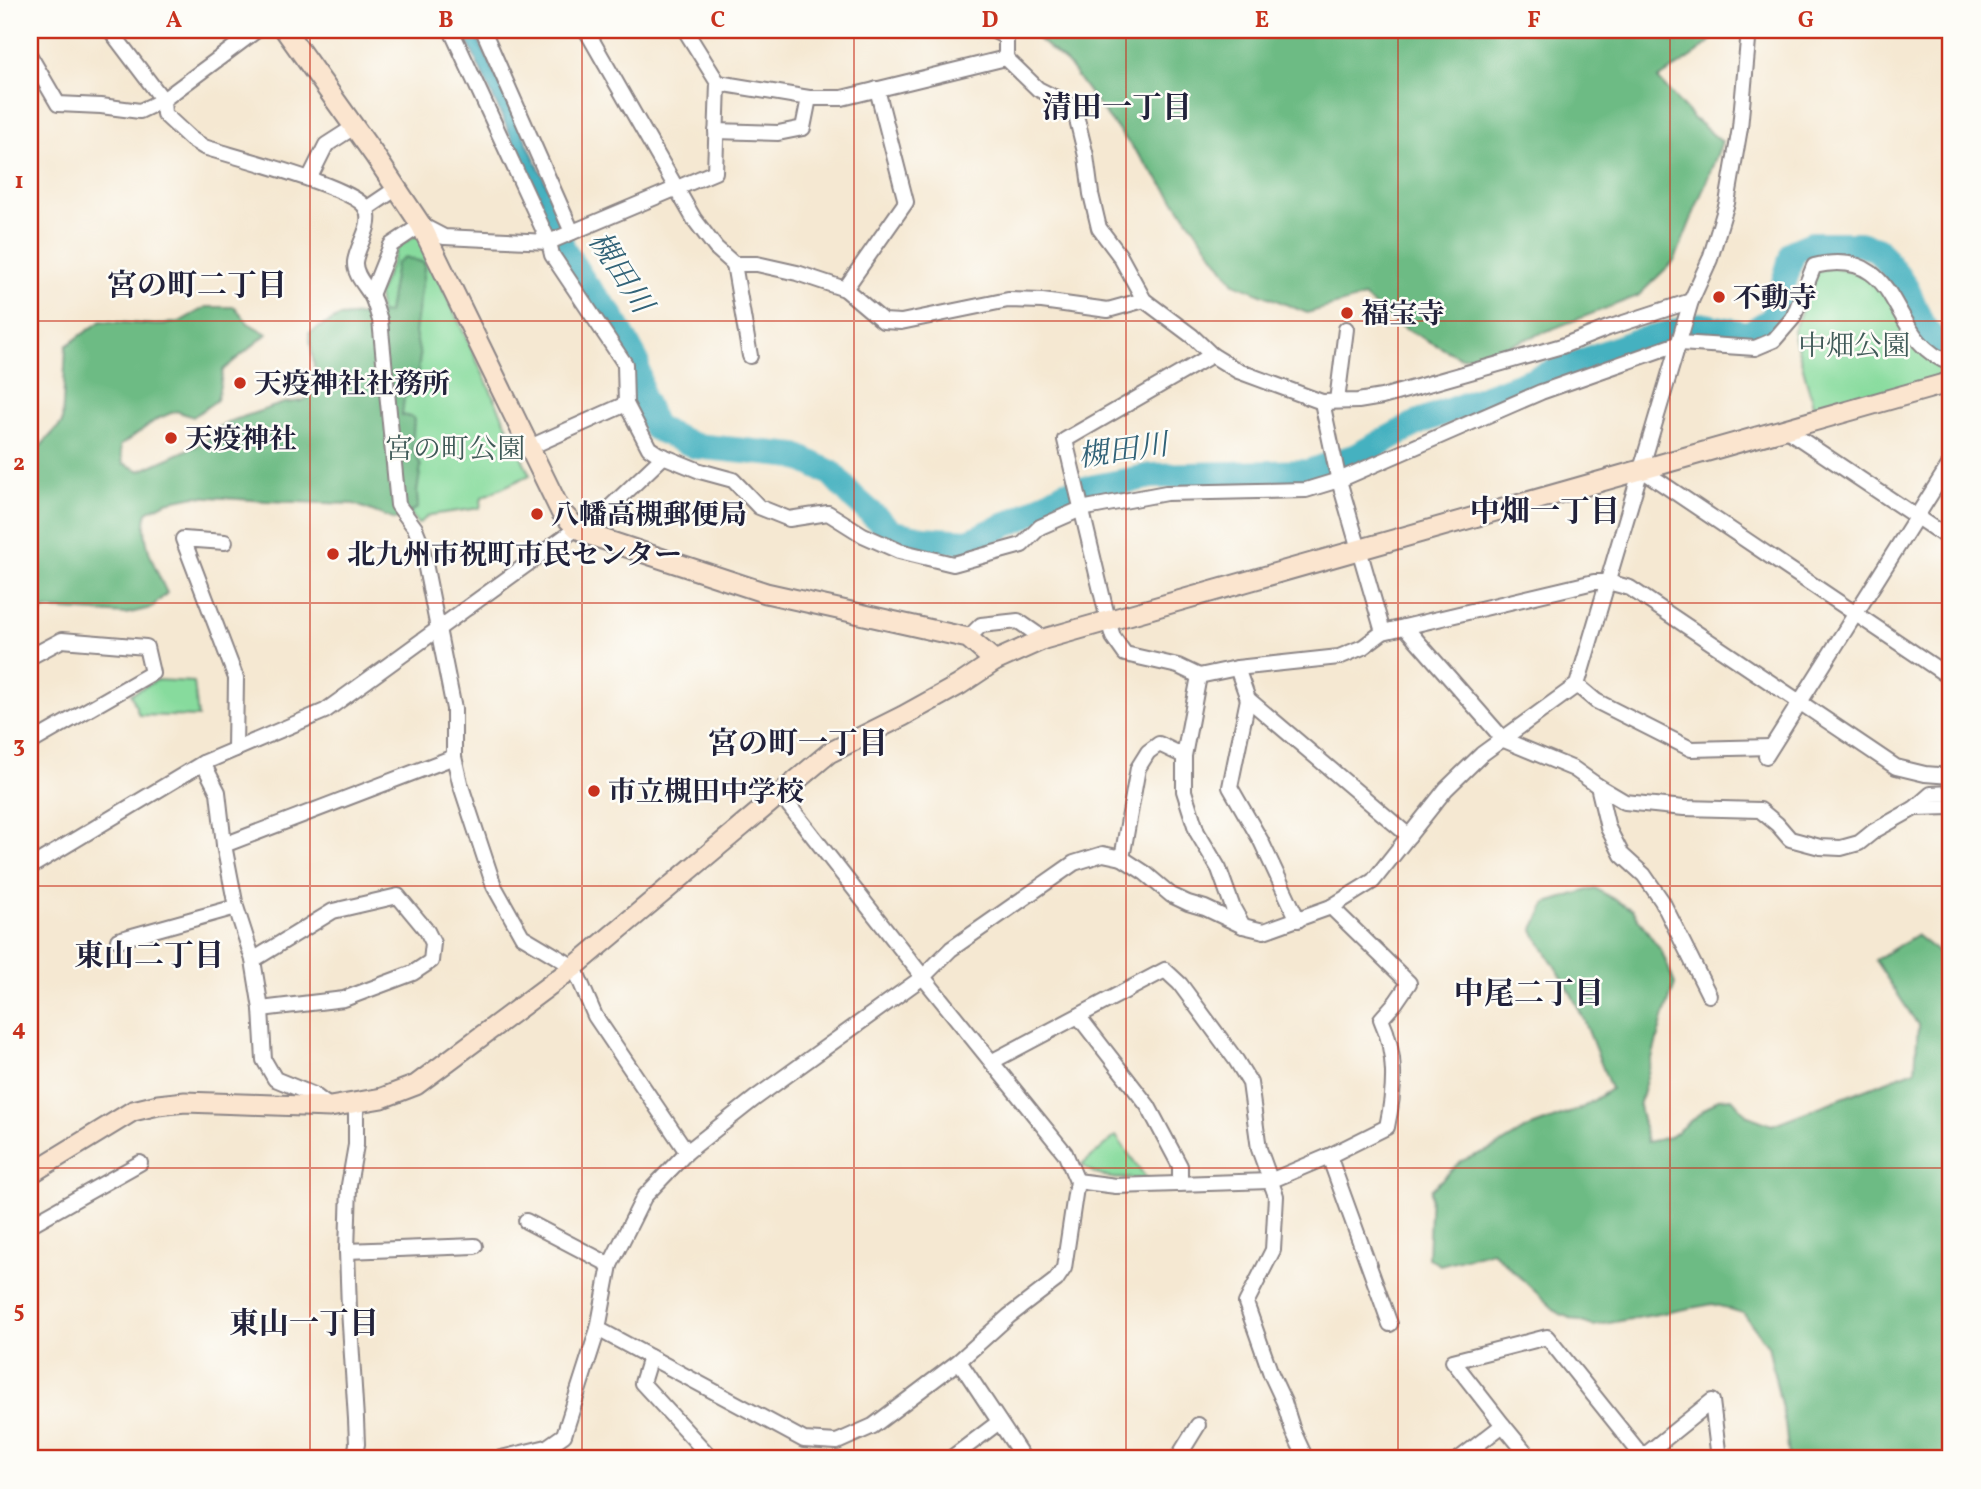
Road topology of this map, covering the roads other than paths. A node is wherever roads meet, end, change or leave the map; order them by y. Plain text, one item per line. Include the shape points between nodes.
1 (110, 30) edge
2 (257, 30) edge
3 (285, 30) edge
4 (451, 30) edge
5 (483, 30) edge
6 (586, 30) edge
7 (685, 30) edge
8 (992, 30) edge
9 (1749, 30) edge
10 (30, 56) edge
11 (1006, 58) junction
12 (30, 81) edge
13 (46, 83) junction
14 (718, 83) junction
15 (877, 89) junction
16 (809, 98) junction
17 (163, 100) junction
18 (354, 127) junction
19 (716, 131) junction
20 (309, 179) junction
21 (676, 187) junction
22 (397, 188) junction
23 (366, 209) junction
24 (421, 225) junction
25 (570, 233) junction
26 (549, 242) junction
27 (734, 264) junction
28 (845, 289) junction
29 (371, 295) junction
30 (1144, 300) junction
31 (1689, 309) junction
32 (1346, 329) dead end
33 (1680, 343) junction
34 (1212, 355) junction
35 (750, 356) dead end
36 (1951, 363) edge
37 (1951, 382) edge
38 (1337, 401) junction
39 (1322, 402) junction
40 (626, 404) junction
41 (1787, 430) junction
42 (530, 447) junction
43 (664, 456) junction
44 (1951, 462) edge
45 (1642, 470) junction
46 (1338, 478) junction
47 (1079, 503) junction
48 (1917, 517) junction
49 (581, 530) junction
50 (1951, 540) edge
51 (225, 542) dead end
52 (1359, 550) junction
53 (1608, 582) junction
54 (1855, 614) junction
55 (1108, 620) junction
56 (1405, 627) junction
57 (439, 628) junction
58 (1383, 632) junction
59 (968, 638) junction
60 (1044, 639) junction
61 (30, 657) edge
62 (995, 661) junction
63 (1237, 668) junction
64 (1199, 677) junction
65 (1951, 678) edge
66 (1577, 685) junction
67 (1248, 699) junction
68 (1799, 703) junction
69 (1504, 740) junction
70 (30, 743) edge
71 (235, 749) junction
72 (1184, 756) junction
73 (454, 757) junction
74 (203, 763) junction
75 (1951, 776) edge
76 (1598, 786) junction
77 (1951, 793) edge
78 (780, 794) junction
79 (1951, 807) edge
80 (1915, 808) junction
81 (1409, 836) junction
82 (224, 845) junction
83 (1122, 858) junction
84 (30, 867) edge
85 (236, 907) junction
86 (1331, 907) junction
87 (1298, 920) junction
88 (1244, 926) junction
89 (118, 940) dead end
90 (253, 960) junction
91 (574, 967) junction
92 (923, 977) junction
93 (1709, 995) dead end
94 (261, 1009) junction
95 (1079, 1017) junction
96 (993, 1061) junction
97 (356, 1103) junction
98 (330, 1107) junction
99 (687, 1152) junction
100 (1329, 1156) junction
101 (139, 1163) dead end
102 (30, 1174) edge
103 (1077, 1181) junction
104 (1270, 1181) junction
105 (1180, 1183) junction
106 (526, 1221) dead end
107 (30, 1225) edge
108 (475, 1246) dead end
109 (347, 1251) junction
110 (610, 1265) junction
111 (1390, 1324) dead end
112 (598, 1329) junction
113 (650, 1357) junction
114 (959, 1361) junction
115 (999, 1422) junction
116 (1198, 1425) dead end
117 (1503, 1425) junction
118 (544, 1453) edge
119 (514, 1456) edge
120 (958, 1457) edge
121 (1642, 1458) edge
122 (354, 1459) edge
123 (498, 1459) edge
124 (712, 1459) edge
125 (1024, 1459) edge
126 (1177, 1459) edge
127 (1306, 1459) edge
128 (1459, 1459) edge
129 (1531, 1459) edge
130 (1719, 1459) edge

1 - 17 street
2 - 17 street
3 - 18 street
4 - 26 street
5 - 25 street
6 - 21 street
7 - 14 street
8 - 11 street via 1006,37
9 - 31 street via 1727,203
10 - 13 street
11 - 15 street
11 - 30 street via 1038,89 1074,107 1098,228
12 - 13 street
13 - 17 street via 58,104 141,111
14 - 16 street
14 - 19 street
15 - 16 street via 842,99
15 - 28 street via 906,202
16 - 19 street via 803,128 778,133
17 - 20 street via 164,114 204,147
18 - 20 street via 326,145
18 - 22 street
19 - 21 street via 715,172
20 - 23 street via 362,202
21 - 25 street
21 - 27 street via 705,235
22 - 23 street
22 - 24 street
23 - 29 street via 368,218 354,264
24 - 26 street via 444,237
24 - 29 street via 391,245
24 - 42 street
25 - 26 street
26 - 40 street via 558,264 625,364
27 - 28 street via 797,273
27 - 35 street
28 - 30 street via 883,321 901,323 1008,300 1108,310
29 - 57 street via 380,320 398,505 421,543
30 - 34 street
31 - 33 street
31 - 38 street via 1608,328 1562,346 1382,397
32 - 38 street
33 - 36 street via 1755,348 1774,340 1793,318 1814,266 1833,261 1865,267 1890,294 1913,337
33 - 45 street
33 - 46 street via 1541,392
34 - 39 street via 1238,372
34 - 47 street via 1065,440
37 - 41 street
38 - 39 street
39 - 46 street
40 - 42 street
40 - 43 street via 649,448
41 - 45 street
41 - 48 street
42 - 49 street via 561,512
43 - 47 street via 733,480 760,507 789,519 828,513 900,551 953,564 1022,545 1040,527
43 - 49 street
44 - 48 street
45 - 52 street
45 - 53 street
45 - 54 street
46 - 47 street via 1306,490 1166,493
46 - 52 street
47 - 55 street
48 - 50 street
48 - 54 street
49 - 57 street
49 - 59 street via 766,593
51 - 71 street via 183,539 236,678
52 - 55 street
52 - 58 street
53 - 56 street
53 - 66 street
53 - 68 street via 1630,588
54 - 65 street
54 - 68 street
55 - 60 street
55 - 64 street via 1125,654 1178,666
56 - 58 street
56 - 69 street
57 - 71 street via 325,711
57 - 73 street via 454,709
58 - 63 street via 1339,657
59 - 60 street via 981,625 1018,621
59 - 62 street
60 - 62 street
61 - 70 street via 62,640 146,647 152,673
62 - 78 street via 903,716 829,752
63 - 64 street
63 - 67 street
64 - 72 street
66 - 68 street via 1596,701 1691,750 1769,752
66 - 69 street
67 - 81 street
67 - 87 street via 1230,787
68 - 75 street via 1896,767
69 - 76 street via 1574,769
69 - 81 street via 1462,772
71 - 74 street
72 - 83 street via 1159,744 1138,768
72 - 88 street via 1184,791 1197,832
73 - 82 street
73 - 91 street via 503,906 522,936
74 - 82 street via 218,792
74 - 84 street
76 - 80 street via 1625,802 1684,808 1746,804 1760,810 1790,839 1820,848 1859,843
76 - 93 street via 1608,828 1622,855 1662,901
77 - 80 street via 1931,794
78 - 91 street
78 - 92 street
79 - 80 street
81 - 86 street via 1373,881
82 - 85 street
83 - 88 street via 1171,895
83 - 92 street via 1103,855 1074,863 951,949
85 - 89 street
85 - 90 street
86 - 87 street
86 - 100 street via 1409,983 1381,1019 1394,1065 1387,1127
87 - 88 street via 1264,931
90 - 94 street
90 - 94 street via 333,911 398,896 433,943 431,961 390,982 344,999
91 - 97 street via 416,1085
91 - 99 street via 595,1016
92 - 96 street
92 - 99 street
94 - 98 street via 264,1060 275,1079
95 - 96 street
95 - 104 street via 1165,970 1250,1083 1259,1149
95 - 105 street via 1148,1106 1180,1166
96 - 103 street via 1065,1153
97 - 98 street
97 - 109 street
98 - 102 street via 158,1105 133,1111
99 - 110 street via 644,1197
100 - 104 street
100 - 111 street
101 - 107 street
103 - 105 street via 1116,1186
103 - 114 street via 1064,1268 1056,1280
104 - 105 street
104 - 127 street via 1276,1196 1273,1250 1246,1303
106 - 110 street
108 - 109 street
109 - 122 street via 357,1444
110 - 112 street
112 - 113 street
112 - 118 street via 564,1435
113 - 114 street via 804,1440 837,1443 873,1426
113 - 124 street via 642,1383
114 - 115 street
115 - 120 street
115 - 125 street
116 - 126 street
117 - 121 street via 1453,1361 1547,1337
117 - 128 street
117 - 129 street
118 - 119 street
119 - 123 street
121 - 130 street via 1712,1401

